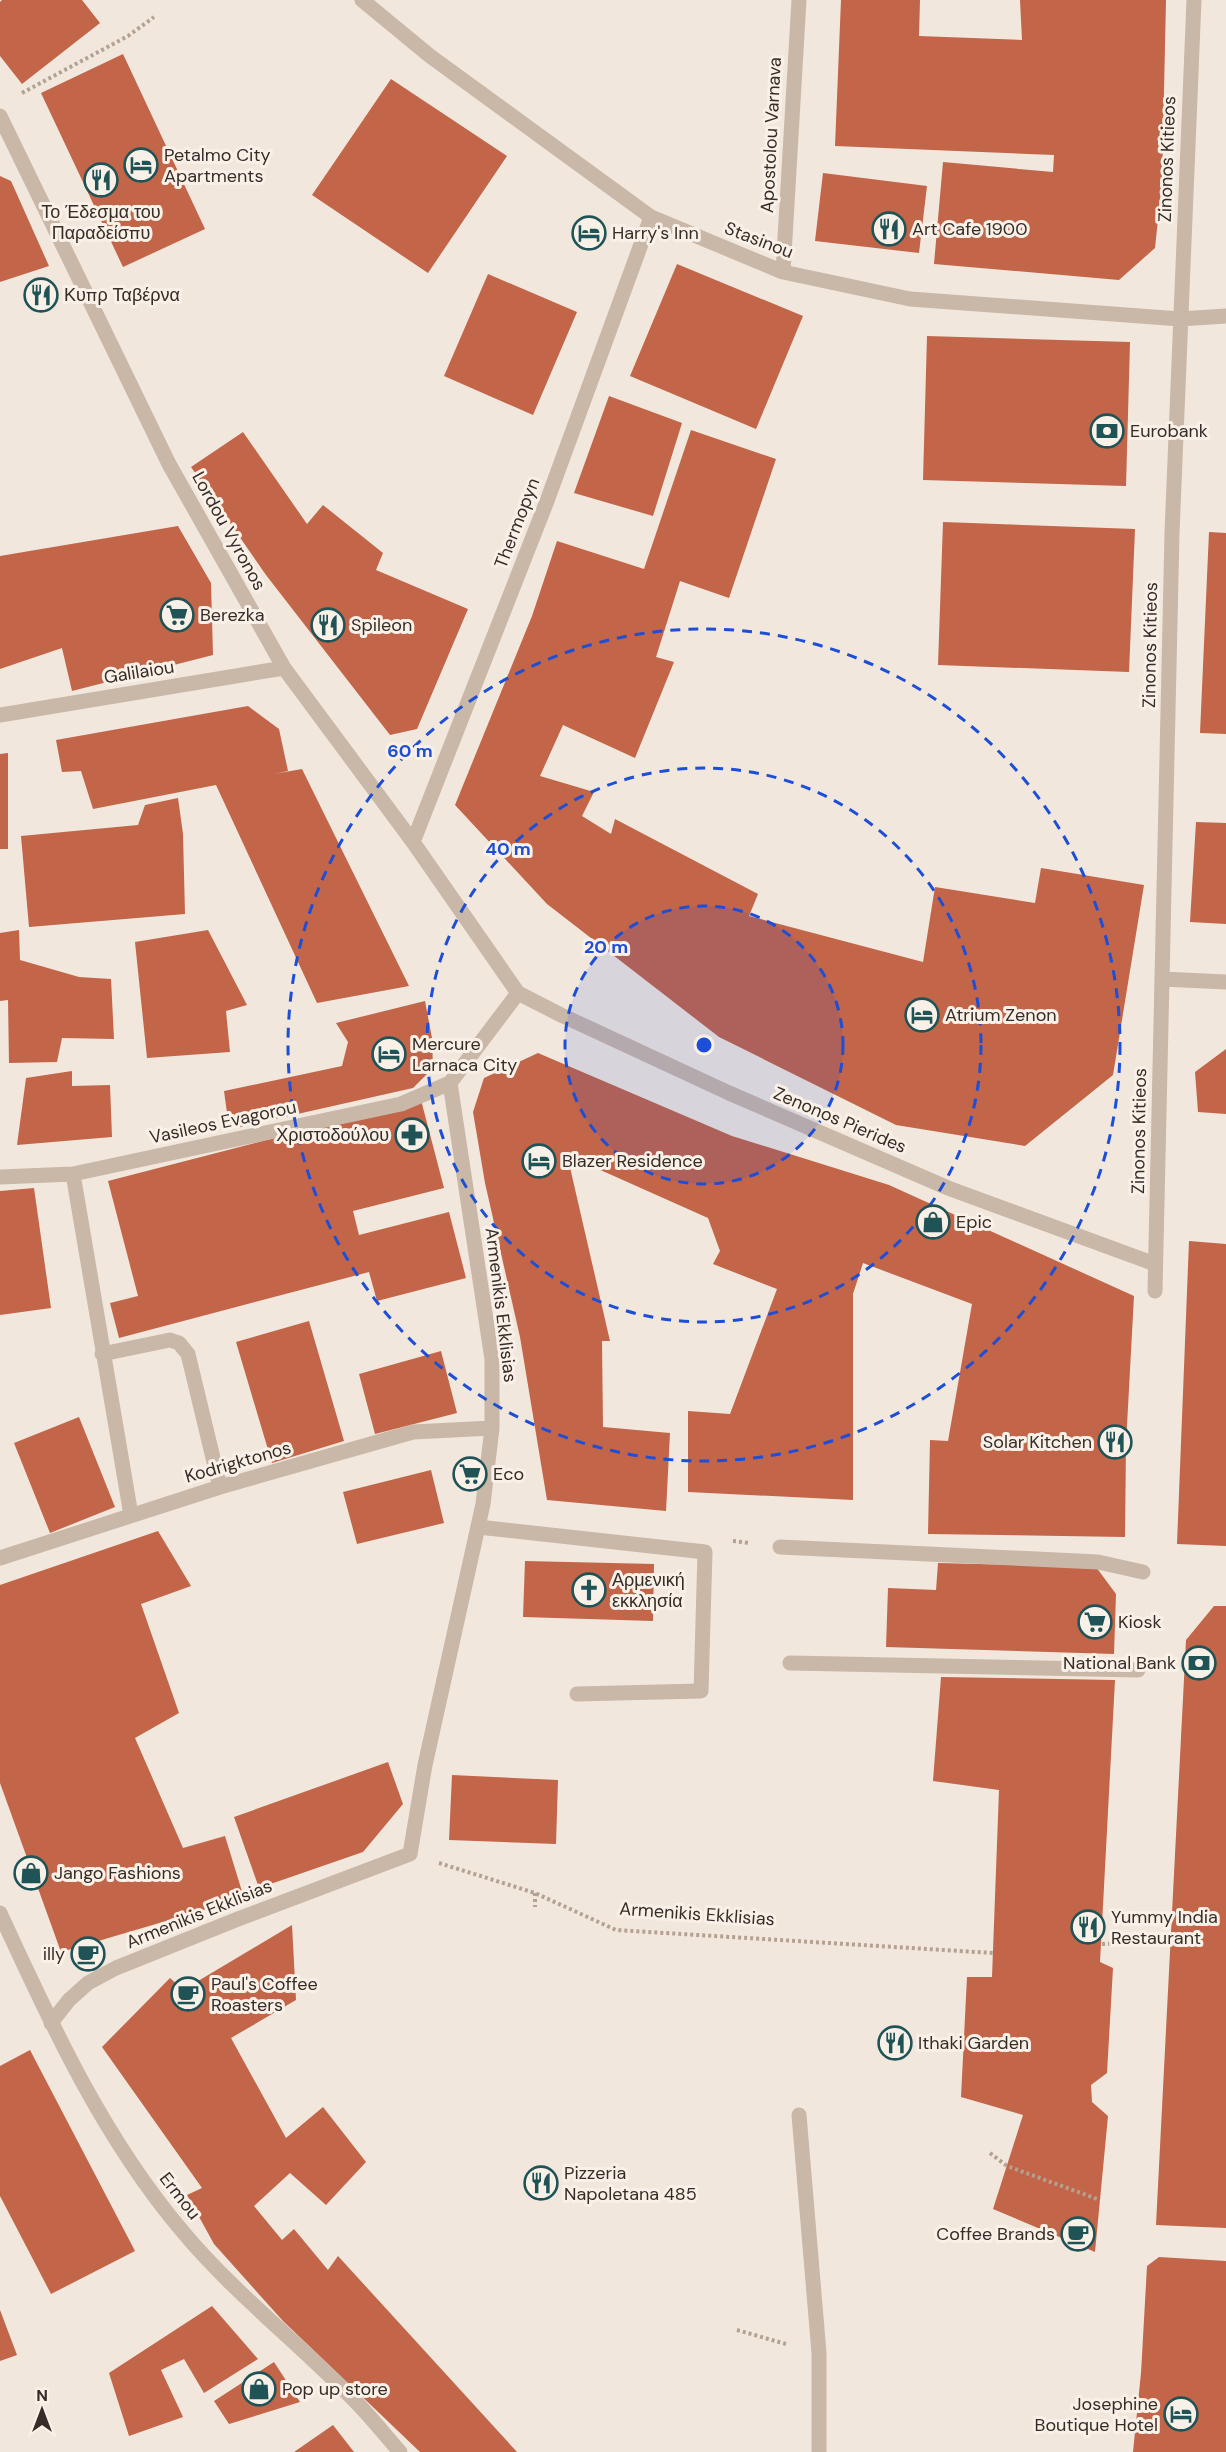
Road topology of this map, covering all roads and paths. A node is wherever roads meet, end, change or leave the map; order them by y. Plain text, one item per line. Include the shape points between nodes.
1 (362, 0) edge
2 (799, 0) edge
3 (1194, 0) edge
4 (154, 17) dead end
5 (21, 94) dead end
6 (1, 119) edge
7 (651, 217) junction
8 (783, 272) junction
9 (1226, 316) edge
10 (1180, 319) junction
11 (284, 668) junction
12 (0, 715) edge
13 (413, 842) junction
14 (1162, 979) junction
15 (1226, 982) edge
16 (518, 993) junction
17 (450, 1083) junction
18 (73, 1174) junction
19 (0, 1177) edge
20 (1155, 1264) junction
21 (1155, 1291) dead end
22 (102, 1354) junction
23 (492, 1428) junction
24 (220, 1488) junction
25 (131, 1515) junction
26 (478, 1527) junction
27 (780, 1547) dead end
28 (0, 1558) edge
29 (1143, 1572) dead end
30 (790, 1663) dead end
31 (1138, 1671) dead end
32 (577, 1694) dead end
33 (410, 1854) junction
34 (535, 1893) junction
35 (535, 1906) dead end
36 (0, 1913) edge
37 (1102, 1944) dead end
38 (1130, 1944) dead end
39 (993, 1953) dead end
40 (51, 2023) junction
41 (799, 2115) dead end
42 (990, 2153) dead end
43 (1100, 2200) dead end
44 (737, 2330) dead end
45 (819, 2353) junction
46 (400, 2452) edge
47 (819, 2452) edge

1 - 7 street, Stasinou via 430,56
2 - 8 street, Apostolou Varnava
3 - 10 street, Zinonos Kitieos
4 - 5 path via 128,36
6 - 11 street, Lordou Vyronos via 169,464
7 - 8 street, Stasinou
7 - 13 street, Thermopyn via 543,512
8 - 10 street, Stasinou via 910,299
9 - 10 street, Stasinou
10 - 14 street, Zinonos Kitieos
11 - 12 street, Galilaiou
11 - 13 street, Lordou Vyronos
13 - 16 street, Lordou Vyronos
14 - 15 street
14 - 20 street, Zinonos Kitieos
16 - 17 street
16 - 20 street, Zenonos Pierides via 664,1064 937,1183
17 - 18 street, Vasileos Evagorou via 401,1104
17 - 23 street, Armenikis Ekklisias via 492,1359
18 - 19 street, Vasileos Evagorou
18 - 22 street
20 - 21 street, Zinonos Kitieos
22 - 24 street via 170,1340 179,1343 188,1354
22 - 25 street
23 - 24 street, Kodrigktonos via 413,1432
23 - 26 street, Armenikis Ekklisias
24 - 25 street, Kodrigktonos
25 - 28 street, Kodrigktonos
26 - 32 street via 705,1552 701,1691
26 - 33 street, Armenikis Ekklisias via 424,1765
27 - 29 street via 1098,1562
30 - 31 street
33 - 34 path, Armenikis Ekklisias
33 - 40 street, Armenikis Ekklisias via 116,1968 88,1983
34 - 35 path
34 - 39 path, Armenikis Ekklisias via 616,1930
36 - 40 street, Ermou
37 - 38 path
40 - 46 street, Ermou via 124,2156 182,2231 230,2284 356,2401
41 - 45 street
42 - 43 path via 1007,2166
44 - 45 path
45 - 47 street

